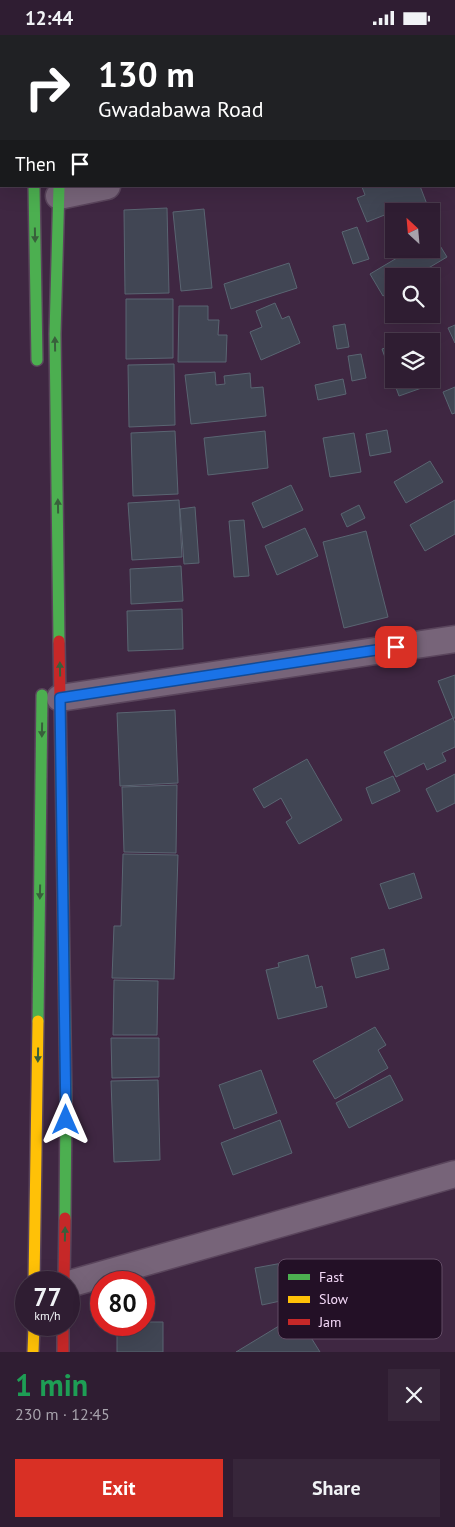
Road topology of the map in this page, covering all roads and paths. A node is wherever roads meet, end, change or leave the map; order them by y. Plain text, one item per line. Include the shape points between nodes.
1 (34, 187) edge
2 (97, 187) edge
3 (59, 191) edge
4 (37, 373) dead end
5 (455, 639) edge
6 (51, 692) junction
7 (455, 1174) edge
8 (34, 1271) edge
9 (64, 1271) edge
10 (80, 1281) edge
11 (34, 1336) edge
12 (64, 1336) edge
13 (33, 1352) edge
14 (63, 1352) edge

1 -> 4 highway
2 - 3 street
6 -> 3 highway
5 - 6 street
6 -> 8 highway
9 -> 6 highway via 66,1101
7 - 10 street
11 - 13 highway
12 - 14 highway

